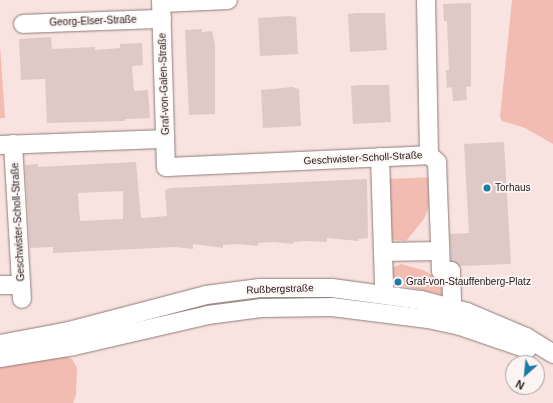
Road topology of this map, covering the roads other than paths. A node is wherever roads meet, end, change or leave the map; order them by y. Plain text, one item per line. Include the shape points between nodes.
1 (228, 0) edge
2 (426, 0) edge
3 (162, 7) edge
4 (23, 24) dead end
5 (166, 139) junction
6 (6, 144) edge
7 (429, 155) junction
8 (380, 157) junction
9 (166, 167) joint
10 (440, 251) junction
11 (383, 252) junction
12 (0, 285) edge
13 (384, 287) dead end
14 (452, 300) dead end
15 (0, 344) edge
16 (553, 354) edge
17 (553, 357) edge
18 (0, 358) edge

1 - 3 street, Georg-Elser-Straße
2 - 7 street, Geschwister-Scholl-Straße
3 - 4 street, Georg-Elser-Straße
3 - 5 street, Graf-von-Galen-Straße
5 - 6 street, Geschwister-Scholl-Straße
5 - 9 street, Graf-von-Galen-Straße
6 - 12 street, Geschwister-Scholl-Straße via 22,292
7 - 8 street, Geschwister-Scholl-Straße
7 - 10 street via 437,162
8 - 9 street, Geschwister-Scholl-Straße
8 - 11 street
10 - 11 street
10 - 14 street via 441,272 451,271
11 - 13 street
15 - 16 street, Rußbergstraße via 69,331 206,295 260,288 332,288 421,300 467,312 526,337
17 - 18 street, Rußbergstraße via 460,326 428,319 332,307 261,308 208,315 74,346

